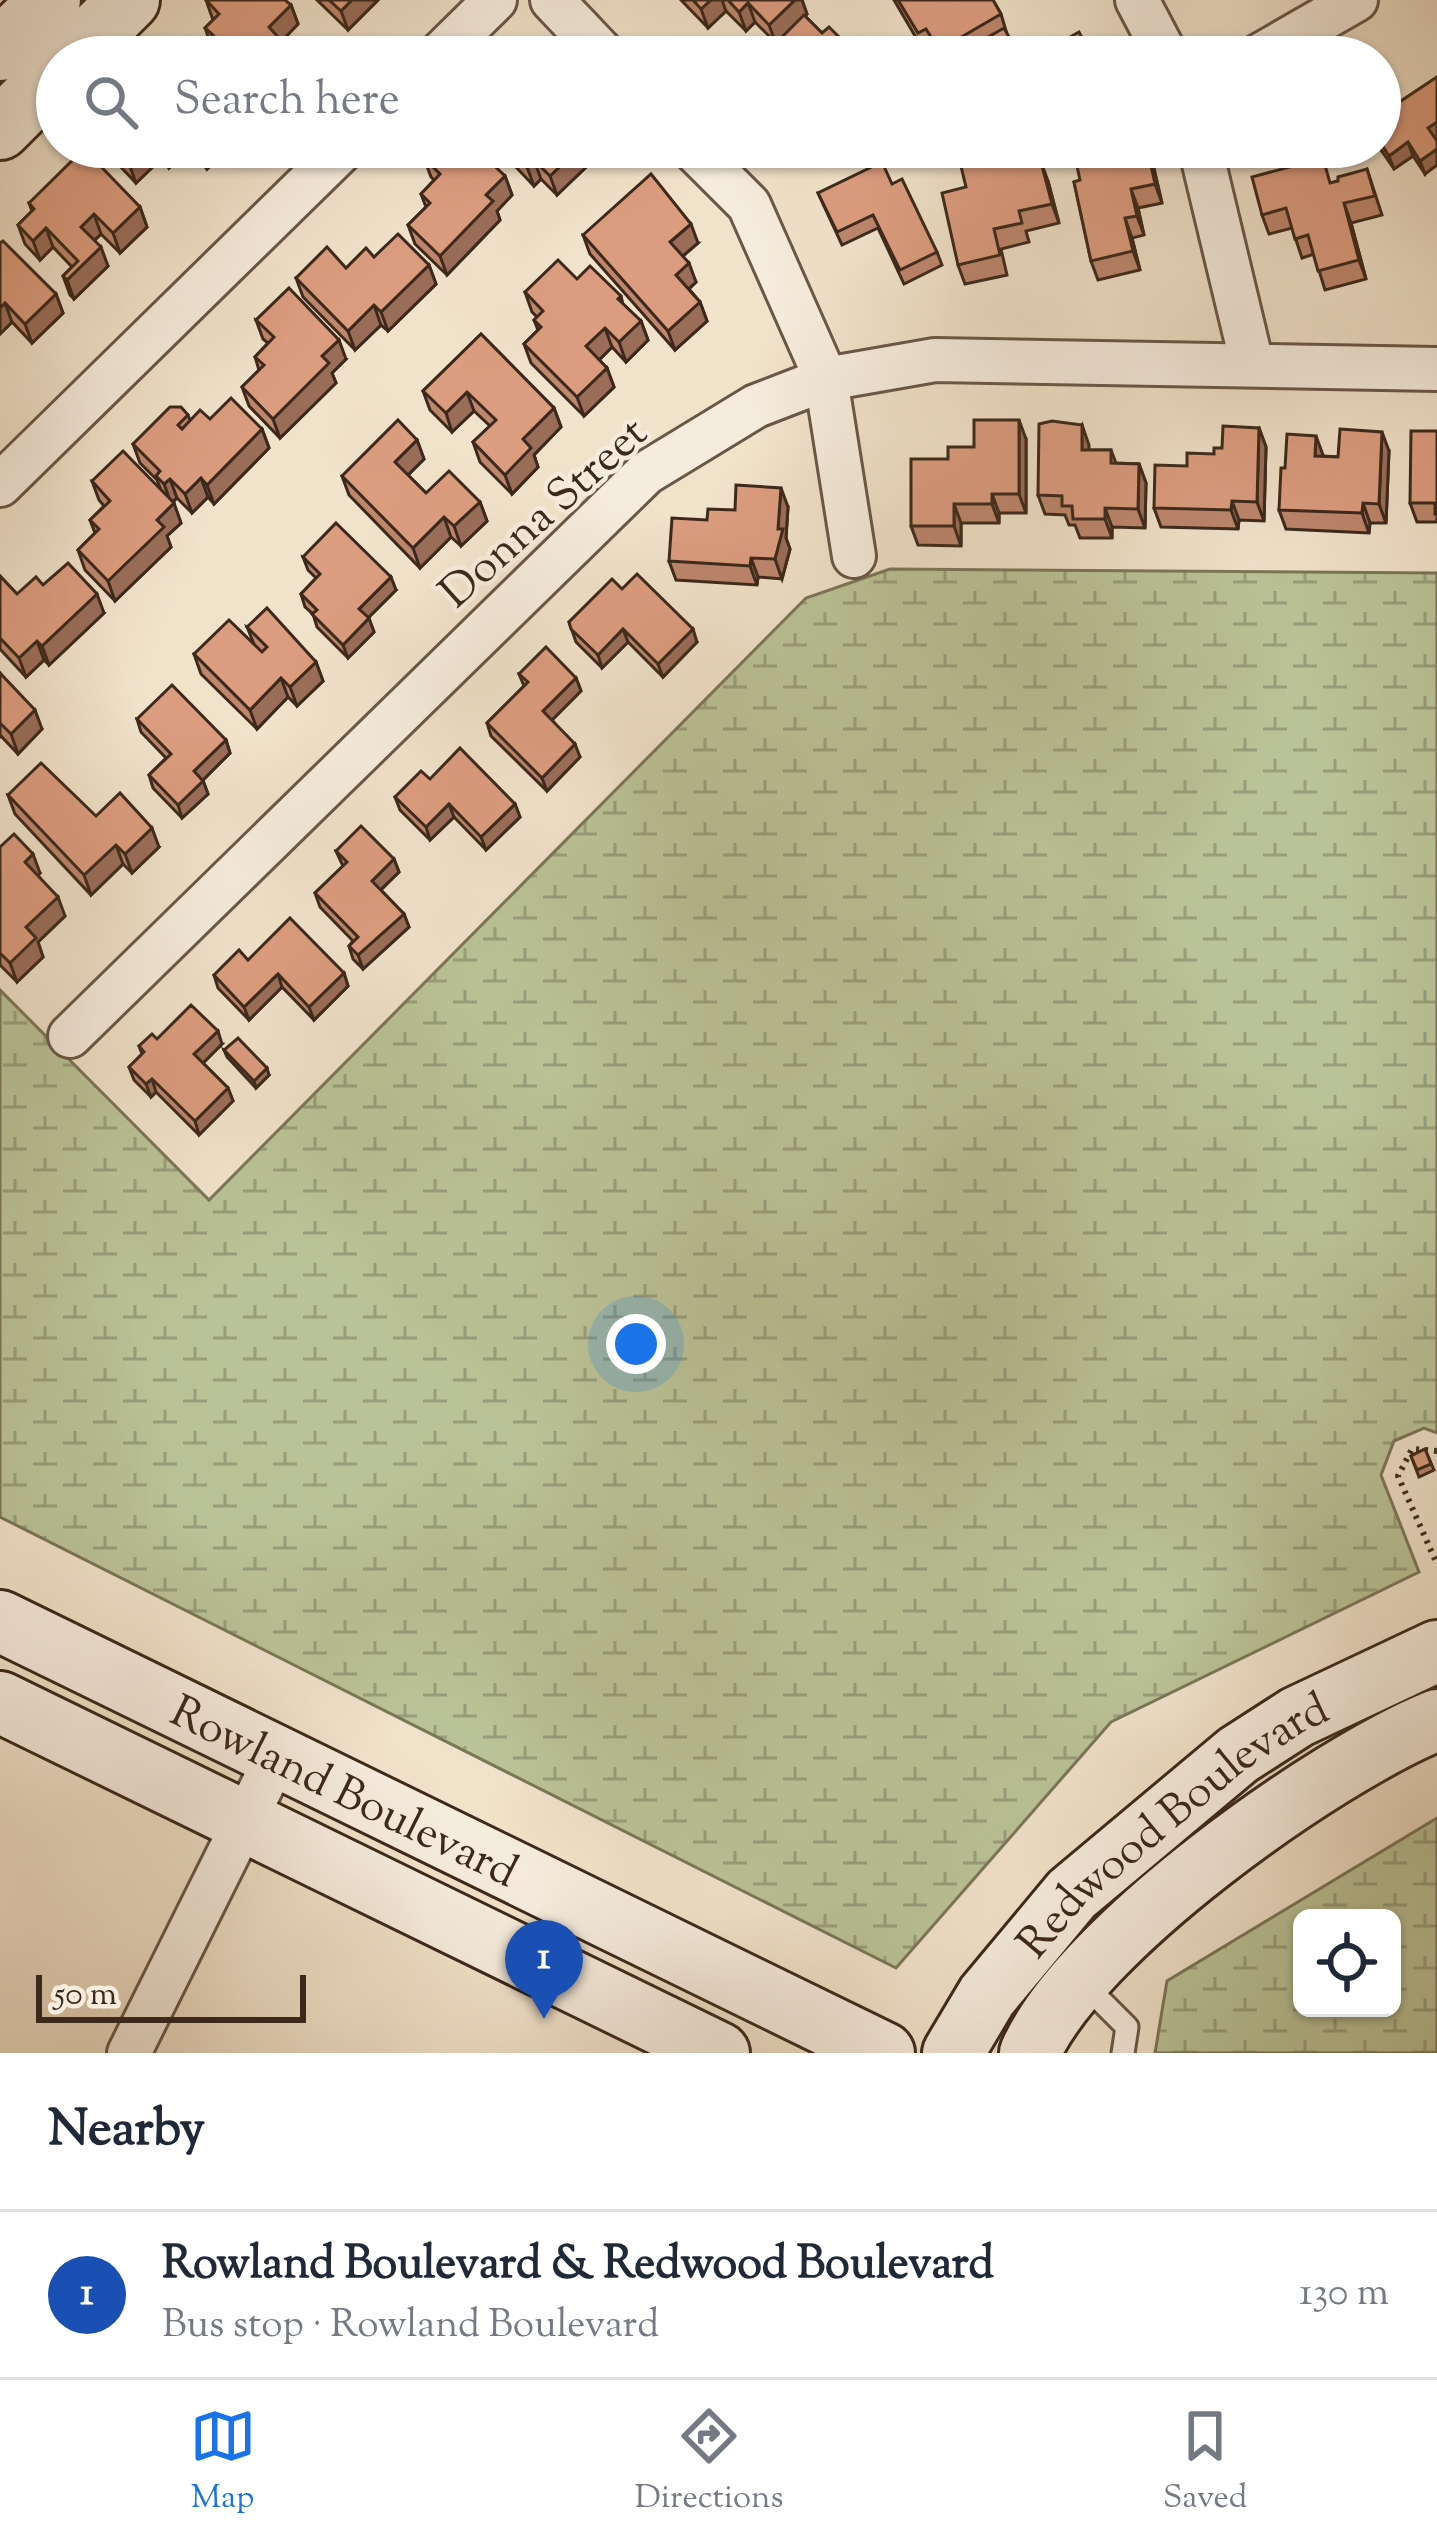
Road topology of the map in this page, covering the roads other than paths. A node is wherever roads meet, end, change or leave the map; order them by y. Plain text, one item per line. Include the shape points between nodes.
1 (50, 0) edge
2 (129, 0) edge
3 (495, 0) edge
4 (552, 0) edge
5 (1137, 0) edge
6 (1356, 0) edge
7 (93, 36) edge
8 (458, 36) edge
9 (586, 36) edge
10 (1156, 36) edge
11 (1293, 36) edge
12 (0, 50) edge
13 (36, 93) edge
14 (0, 129) edge
15 (324, 168) edge
16 (712, 168) edge
17 (1205, 168) edge
18 (1252, 364) junction
19 (1437, 369) edge
20 (826, 379) junction
21 (0, 485) edge
22 (854, 556) dead end
23 (70, 1036) dead end
24 (0, 1621) edge
25 (1437, 1651) edge
26 (0, 1702) edge
27 (1437, 1720) edge
28 (276, 1758) junction
29 (244, 1823) junction
30 (1081, 1982) junction
31 (129, 2053) edge
32 (719, 2053) edge
33 (884, 2053) edge
34 (953, 2053) edge
35 (1030, 2053) edge
36 (1123, 2053) edge

1 - 12 main road
2 - 7 main road
3 - 8 street
4 - 9 street
5 - 10 street
6 - 11 street
13 - 14 main road
15 - 21 street
16 - 20 street via 749,206
17 - 18 street
18 - 19 street, Donna Street
18 - 20 street, Donna Street via 935,360
20 - 22 street
20 - 23 street, Donna Street via 756,406 646,473
24 - 28 main road, Rowland Boulevard
25 - 34 main road, Redwood Boulevard via 1297,1717 1138,1838 1072,1894 987,1996
26 - 29 main road, Rowland Boulevard
27 - 30 main road, Redwood Boulevard via 1340,1768 1221,1854 1116,1940
28 - 29 street
28 - 33 main road, Rowland Boulevard
29 - 31 street
29 - 32 main road, Rowland Boulevard
30 - 35 main road, Redwood Boulevard
30 - 36 lane via 1127,2026

